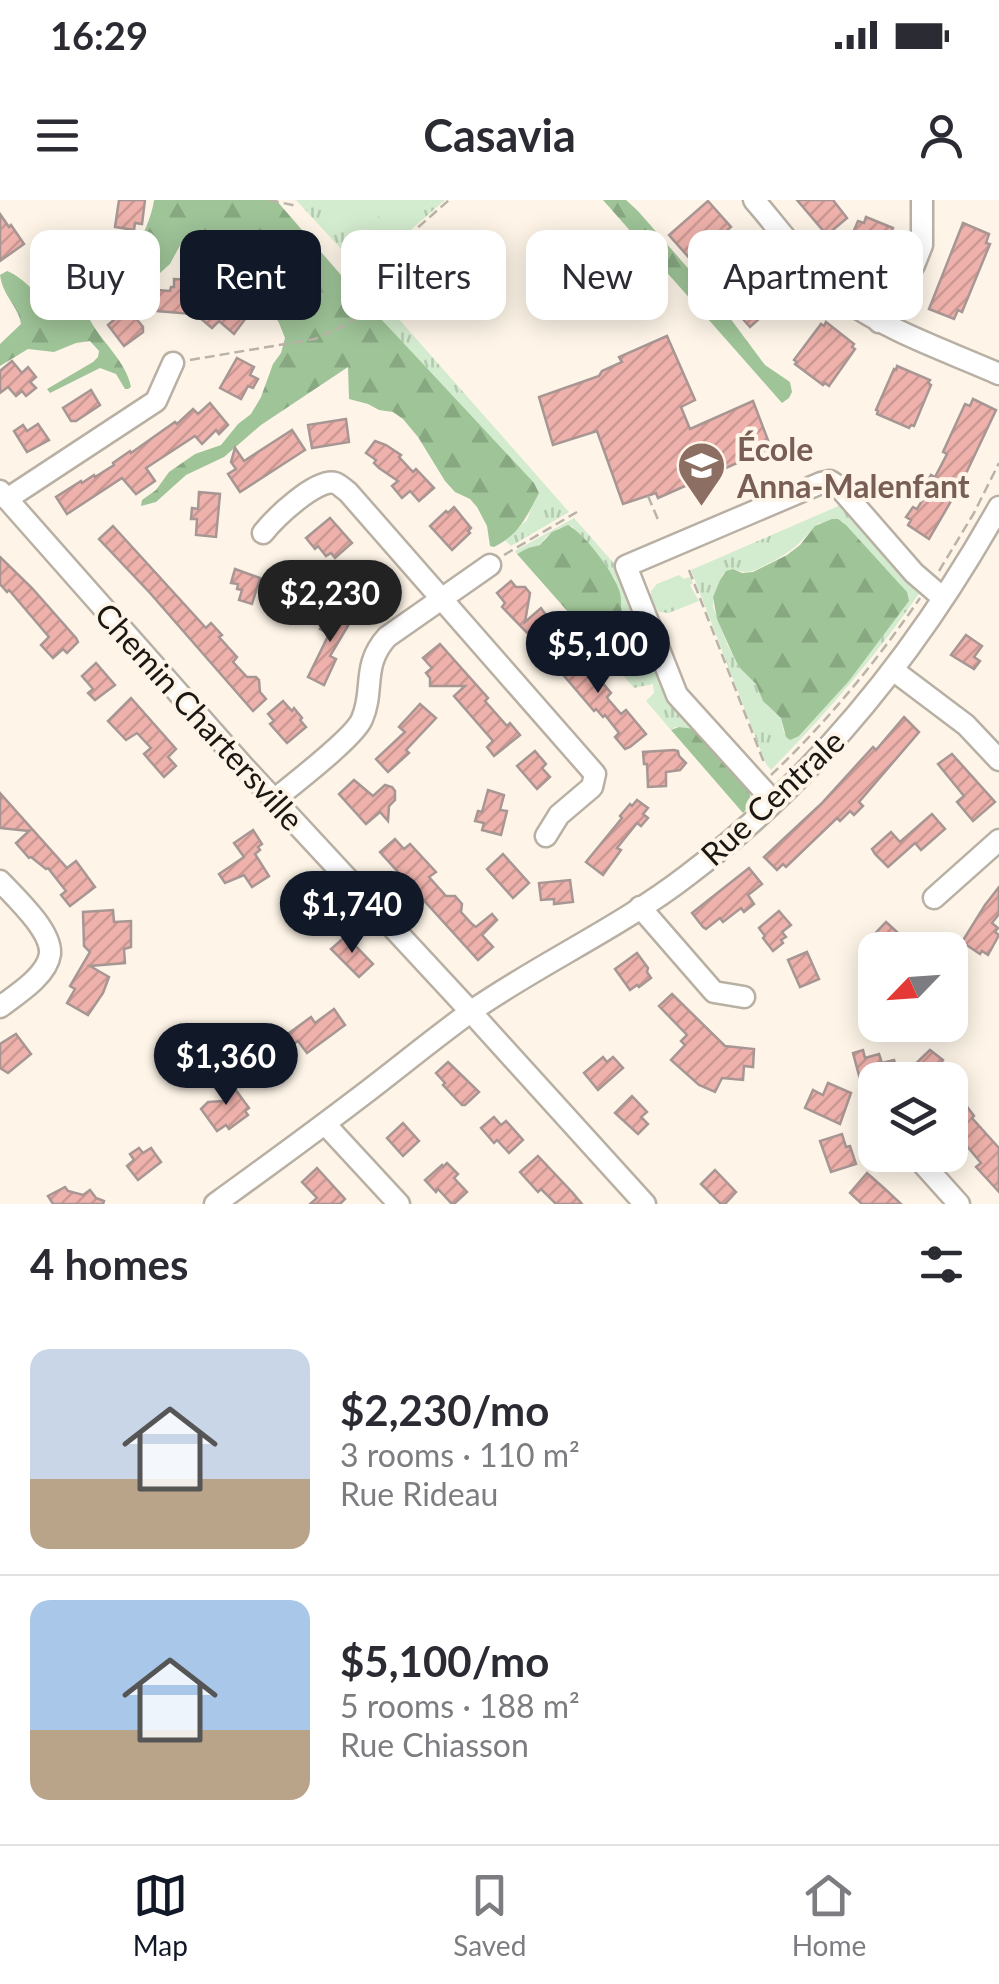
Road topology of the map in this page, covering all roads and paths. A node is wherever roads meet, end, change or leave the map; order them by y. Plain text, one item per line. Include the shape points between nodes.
1 (268, 200) edge
2 (449, 200) edge
3 (754, 200) edge
4 (922, 200) edge
5 (297, 206) dead end
6 (415, 230) edge
7 (353, 320) edge
8 (879, 322) junction
9 (173, 363) joint
10 (999, 374) edge
11 (999, 463) edge
12 (4, 495) edge
13 (648, 496) dead end
14 (999, 506) edge
15 (577, 512) dead end
16 (659, 522) dead end
17 (263, 533) dead end
18 (990, 544) edge
19 (490, 564) joint
20 (690, 570) dead end
21 (936, 592) junction
22 (442, 598) junction
23 (894, 670) junction
24 (999, 760) edge
25 (274, 800) junction
26 (773, 801) junction
27 (546, 836) dead end
28 (999, 840) edge
29 (0, 881) edge
30 (934, 898) dead end
31 (640, 907) junction
32 (744, 997) dead end
33 (0, 1006) edge
34 (472, 1012) junction
35 (325, 1124) junction
36 (931, 1172) edge
37 (215, 1204) edge
38 (399, 1204) edge
39 (645, 1204) edge
40 (960, 1204) edge

1 - 5 path
2 - 6 path
3 - 8 street via 841,297
4 - 8 street via 922,244
7 - 9 path via 315,339
8 - 10 street
9 - 12 street via 156,401
11 - 21 path
12 - 25 street, Chemin Chartersville
13 - 16 path
14 - 18 street, Rue Centrale
15 - 19 path
17 - 22 street via 323,483 337,483
18 - 21 street, Rue Centrale
19 - 22 street
20 - 21 path via 773,774
21 - 23 street, Rue Centrale
21 - 26 street via 830,481 626,566 677,695
22 - 25 street via 376,649 362,721
22 - 27 street via 596,774 592,787
23 - 24 street via 966,725
23 - 26 street, Rue Centrale
25 - 34 street, Chemin Chartersville
26 - 31 street, Rue Centrale via 686,877
28 - 30 street
29 - 33 street via 46,936 50,954 41,972
31 - 32 street via 714,992
31 - 34 street, Rue Centrale
34 - 35 street, Rue Centrale
34 - 39 street, Chemin Chartersville
35 - 37 street, Rue Centrale
35 - 38 street
36 - 40 street

